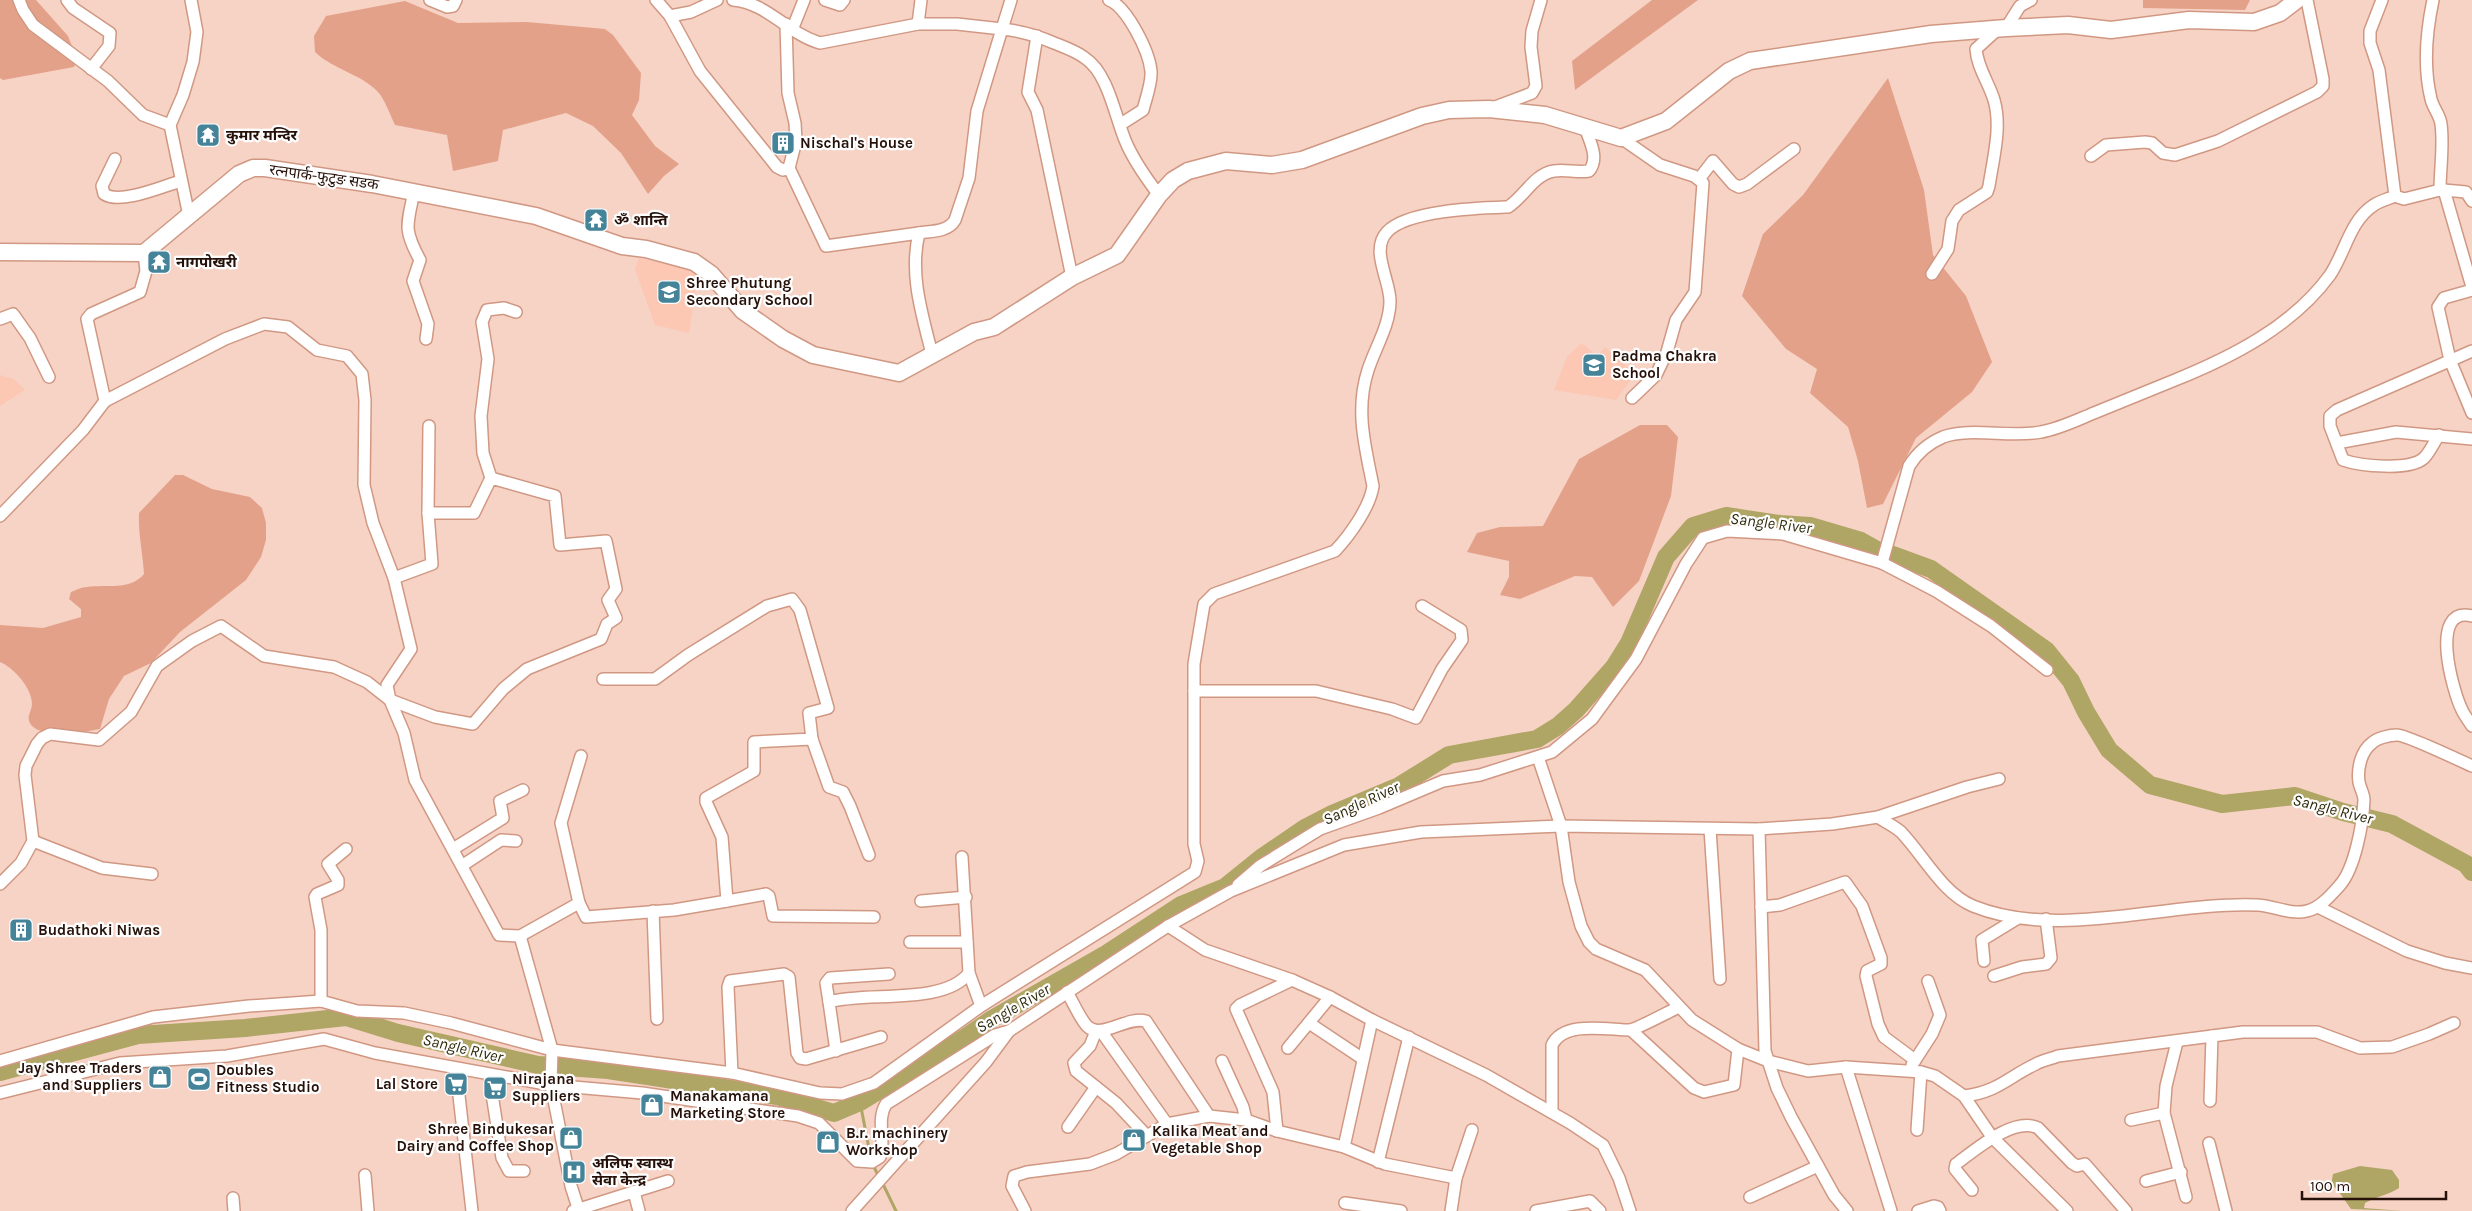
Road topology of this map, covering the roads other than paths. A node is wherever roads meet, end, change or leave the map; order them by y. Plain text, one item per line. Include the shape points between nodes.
1 (20, 0) edge
2 (67, 0) edge
3 (191, 0) edge
4 (430, 0) edge
5 (456, 0) edge
6 (656, 0) edge
7 (717, 0) edge
8 (733, 0) edge
9 (804, 0) edge
10 (824, 0) edge
11 (844, 0) edge
12 (921, 0) edge
13 (1011, 0) edge
14 (1109, 0) edge
15 (1541, 0) edge
16 (2031, 0) edge
17 (2297, 0) edge
18 (2307, 0) edge
19 (2382, 0) edge
20 (2433, 0) edge
21 (670, 16) junction
22 (918, 24) junction
23 (789, 27) junction
24 (2002, 28) junction
25 (1002, 29) junction
26 (1037, 36) junction
27 (91, 69) junction
28 (1489, 109) junction
29 (1121, 124) junction
30 (170, 125) junction
31 (1585, 127) junction
32 (1621, 138) junction
33 (1794, 149) dead end
34 (2091, 156) dead end
35 (115, 159) dead end
36 (789, 168) junction
37 (1699, 179) junction
38 (181, 181) junction
39 (2442, 190) junction
40 (414, 192) junction
41 (2470, 194) edge
42 (1159, 195) junction
43 (2395, 196) junction
44 (189, 216) junction
45 (920, 233) junction
46 (0, 252) edge
47 (144, 253) junction
48 (1932, 274) dead end
49 (1072, 277) junction
50 (2472, 289) edge
51 (516, 312) dead end
52 (0, 319) edge
53 (426, 339) dead end
54 (2472, 351) edge
55 (932, 354) junction
56 (2450, 360) junction
57 (49, 376) dead end
58 (1632, 398) dead end
59 (105, 401) junction
60 (2472, 413) edge
61 (429, 426) dead end
62 (2439, 435) junction
63 (2472, 439) edge
64 (2337, 443) junction
65 (491, 478) junction
66 (428, 513) junction
67 (0, 516) edge
68 (1882, 563) junction
69 (394, 578) junction
70 (1422, 606) dead end
71 (2472, 616) edge
72 (2047, 670) dead end
73 (603, 679) dead end
74 (1194, 691) junction
75 (390, 700) junction
76 (2472, 726) edge
77 (812, 739) junction
78 (581, 756) dead end
79 (1538, 757) junction
80 (2472, 766) edge
81 (1999, 779) dead end
82 (523, 790) dead end
83 (1878, 817) junction
84 (1561, 826) junction
85 (1710, 829) junction
86 (1759, 829) junction
87 (33, 841) junction
88 (516, 841) dead end
89 (346, 849) dead end
90 (453, 849) junction
91 (869, 854) dead end
92 (962, 858) dead end
93 (463, 865) junction
94 (152, 874) dead end
95 (0, 884) edge
96 (1231, 891) junction
97 (966, 897) junction
98 (727, 901) junction
99 (921, 901) dead end
100 (579, 903) junction
101 (1761, 907) junction
102 (2318, 907) junction
103 (653, 911) junction
104 (874, 917) dead end
105 (2018, 918) junction
106 (2046, 919) junction
107 (1168, 926) junction
108 (520, 936) junction
109 (910, 942) dead end
110 (967, 942) junction
111 (1984, 961) dead end
112 (2472, 968) edge
113 (969, 973) junction
114 (890, 974) dead end
115 (1994, 976) dead end
116 (1720, 979) dead end
117 (1292, 980) junction
118 (1928, 981) dead end
119 (1067, 992) junction
120 (1330, 997) junction
121 (321, 1001) junction
122 (829, 1002) junction
123 (981, 1006) junction
124 (1679, 1006) junction
125 (657, 1019) dead end
126 (1372, 1020) junction
127 (1309, 1023) junction
128 (2454, 1023) dead end
129 (1009, 1030) junction
130 (1631, 1030) junction
131 (1098, 1031) junction
132 (2212, 1036) junction
133 (1409, 1037) junction
134 (881, 1038) dead end
135 (2177, 1042) junction
136 (1288, 1048) dead end
137 (1738, 1049) junction
138 (836, 1051) junction
139 (552, 1053) junction
140 (1363, 1059) junction
141 (0, 1060) edge
142 (1915, 1060) junction
143 (1222, 1061) dead end
144 (1768, 1061) junction
145 (1846, 1067) junction
146 (456, 1069) junction
147 (1907, 1071) junction
148 (1921, 1072) junction
149 (732, 1073) junction
150 (489, 1074) junction
151 (551, 1082) junction
152 (1096, 1088) junction
153 (0, 1094) edge
154 (1964, 1096) junction
155 (2210, 1101) dead end
156 (1552, 1112) junction
157 (2164, 1112) junction
158 (1209, 1116) junction
159 (1246, 1120) junction
160 (2131, 1120) dead end
161 (1167, 1124) junction
162 (1068, 1127) dead end
163 (1472, 1130) dead end
164 (1916, 1130) dead end
165 (1277, 1131) junction
166 (1147, 1136) junction
167 (1992, 1137) junction
168 (2209, 1143) dead end
169 (1344, 1147) junction
170 (1378, 1162) junction
171 (1818, 1166) junction
172 (524, 1171) dead end
173 (2181, 1172) junction
174 (365, 1175) dead end
175 (1456, 1178) junction
176 (2146, 1180) dead end
177 (668, 1181) dead end
178 (1972, 1190) dead end
179 (634, 1192) junction
180 (1750, 1197) dead end
181 (2186, 1197) dead end
182 (233, 1198) dead end
183 (1345, 1203) dead end
184 (1375, 1209) edge
185 (576, 1210) edge
186 (234, 1211) edge
187 (368, 1211) edge
188 (472, 1211) edge
189 (639, 1211) edge
190 (852, 1211) edge
191 (1025, 1211) edge
192 (1401, 1211) edge
193 (1451, 1211) edge
194 (1536, 1211) edge
195 (1600, 1211) edge
196 (1630, 1211) edge
197 (1847, 1211) edge
198 (1891, 1211) edge
199 (1918, 1211) edge
200 (1940, 1211) edge
201 (2067, 1211) edge
202 (2126, 1211) edge
203 (2226, 1211) edge

1 - 27 street via 22,10 33,25
2 - 27 street via 73,8 110,32 109,46
3 - 30 street via 197,32 193,62
4 - 5 street via 447,7 454,6
6 - 21 street
7 - 21 street via 691,12
8 - 23 street via 757,6
9 - 23 street
10 - 11 street via 840,5
12 - 22 street
13 - 25 street
14 - 29 street via 1118,4 1139,36 1151,72 1144,110
15 - 28 street via 1532,30 1531,47 1536,86 1532,93
16 - 24 street via 2020,6
17 - 24 street via 2280,13 2254,22 2189,20 2111,30 2068,24
18 - 34 street via 2323,79 2317,92 2218,141 2175,155 2163,153 2152,143 2145,142 2106,146
19 - 43 street via 2370,31 2370,43 2379,70
20 - 39 street via 2426,31 2427,78 2441,125
21 - 36 street via 700,71 777,168
22 - 23 street via 820,43 806,39
22 - 25 street
23 - 36 street via 788,93 796,141
24 - 32 street via 1931,34 1750,60 1729,71 1666,121
24 - 48 street via 1976,49 1997,116 1989,186 1986,192 1959,210 1952,221 1948,249
25 - 26 street via 1025,31
25 - 45 street via 977,111 969,178 955,220 944,229
26 - 29 street via 1087,58 1098,72
26 - 49 street via 1028,92 1037,110
27 - 30 street via 143,115
28 - 31 street, रत्नपार्क-फुटुङ सडक via 1545,115
28 - 42 street, रत्नपार्क-फुटुङ सडक via 1449,110 1422,116 1302,160 1272,165 1226,161 1188,171
29 - 42 street via 1124,139 1142,174
30 - 38 street
31 - 32 street, रत्नपार्क-फुटुङ सडक
31 - 74 street via 1594,155 1589,170 1553,171 1544,175 1508,207 1439,212 1405,222 1387,232 1382,240 1381,256 1390,300 1389,312 1368,371 1360,421 1373,486 1372,496 1349,536 1335,551 1208,598 1204,604 1194,664
32 - 37 street via 1660,165
33 - 37 street via 1753,180 1738,187 1713,161
35 - 38 street via 102,186 107,196 131,196
36 - 45 street via 826,246
37 - 58 street via 1703,183 1695,292 1676,320 1668,352 1656,375
38 - 44 street
39 - 41 street
39 - 43 street via 2404,199
39 - 50 street
40 - 44 street, रत्नपार्क-फुटुङ सडक via 253,168 218,190
40 - 53 street via 407,224 409,240 420,260 413,281 428,324
40 - 55 street, रत्नपार्क-फुटुङ सडक via 536,216 622,246 694,262 712,274 743,311 782,339 813,355 899,373
42 - 49 street, रत्नपार्क-फुटुङ सडक via 1117,255
43 - 68 street via 2373,206 2359,220 2330,274 2318,288 2269,334 2248,346 2199,370 2041,432 1945,436 1930,443 1909,466
44 - 47 street, रत्नपार्क-फुटुङ सडक
45 - 55 street via 915,252 917,290
46 - 47 street
47 - 59 street via 146,271 140,292 87,319
49 - 55 street, रत्नपार्क-फुटुङ सडक via 994,327 974,332
50 - 56 street via 2444,298 2438,307
51 - 65 street via 504,308 487,310 482,322 488,359 481,416 483,453
52 - 57 street via 14,314
54 - 56 street
56 - 60 street
56 - 64 street via 2337,410 2330,416 2330,426
59 - 67 street via 83,430
59 - 69 street via 225,339 264,324 288,326 317,350 347,356 362,374 366,400 364,485 372,522
61 - 66 street
62 - 63 street
62 - 64 street via 2396,432
62 - 64 street via 2423,459 2410,465 2356,465 2343,460
65 - 66 street via 474,513
65 - 75 street via 555,496 560,545 606,541 616,590 608,600 616,618 607,624 601,639 527,670 503,689 473,724 435,717
66 - 69 street via 432,564
68 - 72 street via 1936,590
68 - 79 street via 1783,534 1728,530 1703,538 1636,659 1592,719 1552,752
69 - 75 street via 411,649 387,685
70 - 74 street via 1461,630 1462,640 1416,718 1392,708 1316,690
71 - 76 street via 2452,621 2446,651 2462,710
73 - 77 street via 655,679 767,606 792,599 800,610 828,708 809,713
74 - 123 street via 1194,844 1198,862 1195,872
75 - 87 street via 367,682 334,667 264,656 221,626 192,641 158,666 131,712 105,737 100,740 50,734 42,738 26,766
75 - 90 street via 404,733 415,780
77 - 91 street via 829,787 843,792
77 - 98 street via 754,742 754,771 706,798 722,837
78 - 100 street via 561,823
79 - 84 street
79 - 96 street via 1480,775 1443,781 1320,829 1260,866
80 - 102 street via 2398,734 2372,742 2358,769 2364,808 2350,867 2341,883
81 - 83 street
82 - 90 street via 500,800 503,818
83 - 86 street
83 - 105 street via 1900,832 1954,894 1972,905
84 - 85 street
84 - 96 street via 1421,832 1344,845
84 - 124 street via 1576,908 1589,942 1596,949 1645,970
85 - 86 street
85 - 116 street
86 - 101 street
87 - 94 street via 102,868
87 - 95 street via 21,863
88 - 93 street via 501,840
89 - 121 street via 328,864 338,885 315,897 321,930
90 - 93 street
92 - 97 street
93 - 108 street via 497,934
96 - 107 street
97 - 99 street
97 - 110 street
98 - 103 street
98 - 104 street via 766,894 773,916
100 - 103 street via 586,917
100 - 108 street
101 - 142 street via 1780,905 1845,882 1862,906 1880,958 1881,964 1867,971 1866,976 1878,1024 1884,1038
101 - 144 street via 1765,1051
102 - 106 street via 2306,912 2259,905 2162,910 2090,919
102 - 112 street via 2407,951
103 - 125 street
105 - 106 street
105 - 111 street via 1982,940
106 - 115 street via 2050,958 2046,964
107 - 117 street via 1205,950
107 - 119 street
108 - 139 street
109 - 110 street
110 - 113 street
113 - 122 street via 955,986 911,996
113 - 123 street
114 - 122 street via 830,978 826,984
117 - 120 street
117 - 165 street via 1236,1009 1273,1092
118 - 142 street via 1940,1015
119 - 129 street
119 - 131 street via 1087,1026
120 - 126 street
120 - 127 street
121 - 139 street via 358,1011 423,1017
121 - 141 street via 153,1017
122 - 138 street
123 - 149 street via 874,1083 842,1094 820,1093
124 - 130 street
124 - 137 street via 1692,1020
126 - 133 street
126 - 140 street
127 - 136 street
127 - 140 street
128 - 132 street via 2392,1047 2360,1048 2317,1032 2243,1032
129 - 151 street via 995,1035 886,1104 882,1112 883,1150 880,1157 872,1162 857,1161 818,1123 798,1116
129 - 190 street via 986,1062
130 - 137 street via 1694,1088 1704,1092 1734,1085
130 - 156 street via 1599,1027 1555,1037 1552,1045
131 - 152 street via 1090,1046 1074,1063 1074,1067
131 - 158 street via 1128,1021 1146,1021
131 - 161 street
132 - 135 street
132 - 155 street
133 - 156 street via 1486,1074
133 - 170 street
134 - 138 street
135 - 154 street via 2058,1056 2035,1064 1996,1089
135 - 157 street via 2166,1086
137 - 144 street
138 - 149 street via 806,1060 800,1058 789,977 784,974 740,978 730,981 728,988
139 - 149 street
139 - 151 street
140 - 169 street
142 - 147 street
143 - 159 street
144 - 145 street via 1808,1071
144 - 171 street via 1777,1088
145 - 147 street
145 - 198 street
146 - 150 street
146 - 153 street via 324,1039 227,1056 120,1063
146 - 188 street
147 - 148 street
148 - 154 street via 1935,1076
148 - 164 street
150 - 151 street
150 - 172 street via 502,1158 509,1171
151 - 185 street
152 - 162 street
152 - 166 street via 1116,1103
154 - 167 street
156 - 196 street via 1603,1145
157 - 160 street
157 - 173 street
158 - 159 street
158 - 161 street
159 - 165 street
161 - 166 street
163 - 175 street
165 - 169 street
166 - 191 street via 1090,1164 1014,1176 1012,1186
167 - 178 street via 1956,1164 1956,1169
167 - 201 street
167 - 202 street via 2025,1124 2038,1128 2072,1163 2077,1166 2085,1164
168 - 203 street
169 - 170 street
170 - 175 street
171 - 180 street
171 - 197 street
173 - 176 street
173 - 181 street
174 - 187 street
175 - 193 street
177 - 179 street
179 - 185 street
179 - 189 street
182 - 186 street
183 - 184 street
184 - 192 street
194 - 195 street via 1590,1201
199 - 200 street via 1934,1206

